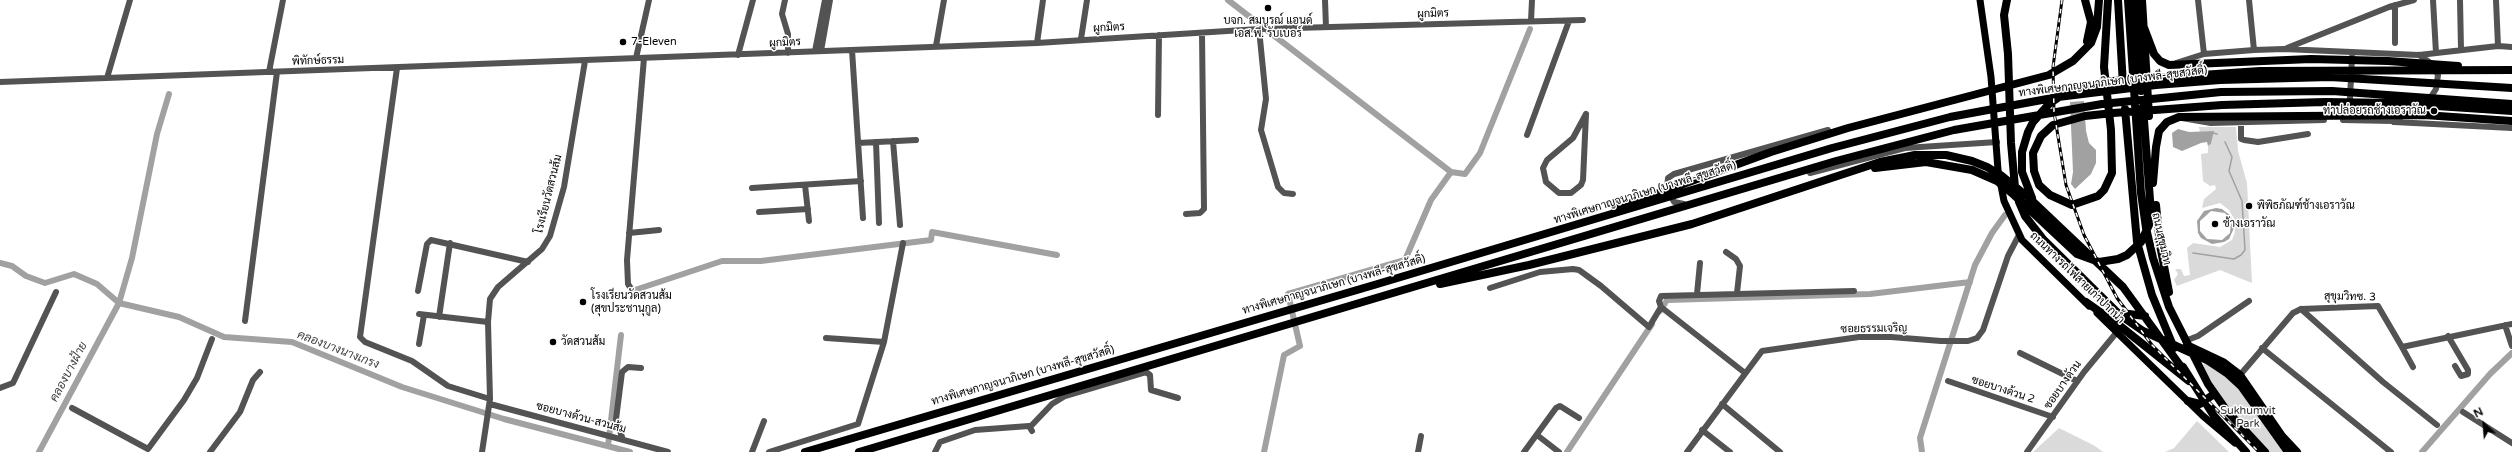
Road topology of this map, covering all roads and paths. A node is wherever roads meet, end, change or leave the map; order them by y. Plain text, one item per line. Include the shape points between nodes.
1 (130, 0) edge
2 (283, 0) edge
3 (649, 0) edge
4 (753, 0) edge
5 (786, 0) edge
6 (825, 0) edge
7 (830, 0) edge
8 (944, 0) edge
9 (1043, 0) edge
10 (1087, 0) edge
11 (1325, 0) edge
12 (1532, 0) edge
13 (1980, 0) edge
14 (2007, 0) edge
15 (2085, 0) edge
16 (2099, 0) edge
17 (2108, 0) edge
18 (2118, 0) edge
19 (2128, 0) edge
20 (2136, 0) edge
21 (2142, 0) edge
22 (2198, 0) edge
23 (2249, 0) edge
24 (2388, 0) edge
25 (2414, 0) edge
26 (2433, 0) edge
27 (2460, 0) edge
28 (2496, 0) edge
29 (2392, 6) junction
30 (1583, 20) dead end
31 (1531, 21) junction
32 (1569, 21) junction
33 (2143, 26) junction
34 (1326, 27) junction
35 (1261, 28) junction
36 (1202, 33) junction
37 (1158, 35) junction
38 (1081, 39) junction
39 (1036, 43) junction
40 (2395, 43) dead end
41 (936, 46) junction
42 (2498, 46) junction
43 (2512, 47) edge
44 (2284, 49) junction
45 (2461, 49) junction
46 (852, 50) junction
47 (2254, 50) junction
48 (818, 51) junction
49 (2352, 52) junction
50 (788, 53) junction
51 (2436, 53) junction
52 (2204, 54) junction
53 (738, 55) junction
54 (2081, 55) junction
55 (2419, 55) junction
56 (636, 58) junction
57 (644, 58) junction
58 (585, 61) junction
59 (2169, 65) junction
60 (397, 68) junction
61 (2489, 69) junction
62 (2512, 70) edge
63 (270, 72) junction
64 (277, 72) junction
65 (2352, 72) junction
66 (107, 78) junction
67 (0, 82) edge
68 (1992, 88) junction
69 (2512, 88) edge
70 (2512, 104) edge
71 (2512, 111) edge
72 (1158, 114) dead end
73 (1586, 114) joint
74 (2179, 117) junction
75 (2347, 120) junction
76 (2393, 121) junction
77 (2512, 121) edge
78 (2241, 122) junction
79 (2512, 128) edge
80 (2308, 134) dead end
81 (1527, 135) dead end
82 (916, 140) dead end
83 (893, 141) junction
84 (876, 142) junction
85 (1997, 142) junction
86 (858, 143) junction
87 (1838, 175) junction
88 (861, 181) junction
89 (2153, 183) junction
90 (805, 184) junction
91 (752, 188) dead end
92 (1293, 194) dead end
93 (808, 209) junction
94 (2041, 210) junction
95 (759, 212) dead end
96 (1186, 214) dead end
97 (863, 218) dead end
98 (809, 221) dead end
99 (879, 223) dead end
100 (900, 225) dead end
101 (659, 230) dead end
102 (1560, 230) junction
103 (629, 233) junction
104 (2019, 236) junction
105 (450, 243) junction
106 (903, 243) dead end
107 (1726, 252) dead end
108 (528, 262) junction
109 (1700, 263) dead end
110 (630, 287) dead end
111 (1490, 288) dead end
112 (1401, 290) junction
113 (418, 291) dead end
114 (1854, 291) dead end
115 (56, 292) dead end
116 (1737, 293) junction
117 (1697, 294) junction
118 (2249, 301) dead end
119 (2086, 302) junction
120 (1662, 308) junction
121 (2301, 309) junction
122 (2145, 316) junction
123 (439, 317) junction
124 (245, 321) dead end
125 (488, 322) junction
126 (2512, 324) edge
127 (2505, 325) junction
128 (2179, 330) junction
129 (2117, 332) junction
130 (2448, 336) junction
131 (826, 338) dead end
132 (212, 339) dead end
133 (884, 342) junction
134 (2186, 343) junction
135 (420, 344) dead end
136 (2512, 346) edge
137 (2402, 347) junction
138 (2262, 348) junction
139 (2020, 353) dead end
140 (2455, 366) dead end
141 (2413, 367) dead end
142 (641, 368) dead end
143 (260, 372) dead end
144 (2185, 372) junction
145 (1745, 373) junction
146 (2240, 375) junction
147 (1948, 381) dead end
148 (2077, 381) junction
149 (2190, 382) junction
150 (0, 388) edge
151 (2214, 394) junction
152 (1178, 398) dead end
153 (2188, 401) junction
154 (490, 403) junction
155 (2204, 403) junction
156 (1722, 404) junction
157 (72, 408) dead end
158 (2463, 412) dead end
159 (2052, 417) junction
160 (1580, 418) dead end
161 (764, 421) dead end
162 (2437, 425) dead end
163 (1702, 430) junction
164 (1537, 435) junction
165 (1421, 436) dead end
166 (623, 440) junction
167 (2512, 443) edge
168 (150, 450) edge
169 (2245, 451) edge
170 (210, 452) edge
171 (482, 452) edge
172 (668, 452) edge
173 (752, 452) edge
174 (769, 452) edge
175 (804, 452) edge
176 (859, 452) edge
177 (935, 452) edge
178 (1418, 452) edge
179 (1524, 452) edge
180 (1559, 452) edge
181 (1687, 452) edge
182 (1730, 452) edge
183 (1780, 452) edge
184 (2027, 452) edge
185 (2265, 452) edge
186 (2288, 452) edge
187 (2297, 452) edge
188 (2391, 452) edge

1 - 66 street
2 - 63 street
3 - 56 street
4 - 53 street
5 - 50 street via 782,14 788,34
6 - 48 street
7 - 48 street
8 - 41 street
9 - 39 street
10 - 38 street
11 - 34 street
12 - 31 street
13 - 68 main road, ถนนทางรถไฟสายเก่าปากน้ำ
14 - 186 highway via 2004,15 2014,182 2025,216 2056,254 2105,302 2143,331 2207,360 2228,374 2241,386
15 - 54 highway via 2091,22 2088,39
16 - 54 highway via 2094,36
17 - 71 highway via 2104,67 2111,130 2112,173 2104,190 2084,202 2072,205 2046,193 2039,185 2032,163 2034,148 2045,131 2063,121 2085,116 2215,106 2325,102 2392,103
18 - 144 highway, ถนนสุขุมวิท via 2132,204 2137,242 2152,295
19 - 128 highway, ถนนสุขุมวิท via 2146,228 2160,280
20 - 87 highway via 2151,213 2149,226 2141,242 2127,255 2118,260 2099,262 2077,254 1997,181 1972,170 1942,163 1911,163
21 - 33 highway
22 - 52 street
23 - 47 street
24 - 29 street
25 - 29 street
26 - 51 street
27 - 45 street
28 - 42 street
29 - 40 street
29 - 44 street
30 - 32 street, ผูกมิตร
31 - 32 street, ผูกมิตร
31 - 34 street, ผูกมิตร
32 - 81 street
33 - 59 highway via 2154,54 2160,61
33 - 89 highway
34 - 35 street, ผูกมิตร
35 - 36 street, ผูกมิตร
35 - 92 street via 1266,99 1261,130 1278,187 1284,193
36 - 37 street, ผูกมิตร
36 - 96 street via 1204,209 1200,213
37 - 38 street, ผูกมิตร
37 - 72 street
38 - 39 street, ผูกมิตร
39 - 41 street, ผูกมิตร
41 - 46 street, ผูกมิตร
42 - 43 street
42 - 45 street
44 - 47 street
44 - 49 street
45 - 51 street
46 - 48 street, ผูกมิตร
46 - 86 street
47 - 52 street
48 - 50 street, ผูกมิตร
49 - 55 street
49 - 65 street
50 - 53 street, ผูกมิตร
51 - 55 street
52 - 59 street
53 - 57 street, ผูกมิตร
54 - 102 highway via 2043,77 1848,128 1742,161
55 - 76 street via 2436,71 2436,89 2430,100 2421,108
56 - 57 street, ผูกมิตร
56 - 58 street, พิทักษ์ธรรม
57 - 103 street
58 - 60 street, พิทักษ์ธรรม
58 - 108 street, โรงเรียนวัดสวนส้ม via 572,146 557,214 547,242
59 - 61 highway via 2270,60 2388,61
60 - 64 street, พิทักษ์ธรรม
60 - 154 street, ซอยบางด้วน-สวนส้ม via 360,337 365,342 412,361 448,386
61 - 62 highway
61 - 94 highway via 2260,70 2113,81 2074,89 2057,98 2042,112 2033,122 2025,142 2022,172 2030,194
63 - 64 street, พิทักษ์ธรรม
63 - 66 street, พิทักษ์ธรรม
64 - 124 street
65 - 74 highway via 2287,72 2172,79 2169,95 2174,112
65 - 75 street via 2351,112
66 - 67 street, พิทักษ์ธรรม
68 - 85 main road, ถนนทางรถไฟสายเก่าปากน้ำ
68 - 85 street via 1674,174 1668,178 1667,188 1674,202 1679,204 1905,148
69 - 102 highway, ทางพิเศษกาญจนาภิเษก (บางพลี-สุขสวัสดิ์) via 2388,79 2273,78 2156,85 2050,98 1957,116 1870,137
70 - 112 highway, ทางพิเศษกาญจนาภิเษก (บางพลี-สุขสวัสดิ์) via 2390,94 2276,91 2160,97 2052,111 1954,130 1873,150
73 - 73 street via 1583,180 1571,193 1559,193 1546,182 1543,168 1547,160 1573,138
74 - 77 highway via 2424,115
74 - 78 street via 2210,123
74 - 89 highway via 2167,122 2160,131
75 - 76 street
75 - 78 street
76 - 79 street
78 - 80 street via 2241,139 2244,140 2258,142
82 - 83 street
83 - 84 street
83 - 100 street
84 - 86 street
84 - 99 street
85 - 104 main road, ถนนทางรถไฟสายเก่าปากน้ำ via 2000,187
86 - 88 street
87 - 94 highway via 1898,157 1932,154 1952,156 1972,161 2002,176
87 - 112 highway via 1698,222 1622,243 1506,271
88 - 90 street
88 - 97 street
89 - 128 highway via 2162,262
90 - 91 street
90 - 93 street
93 - 95 street
93 - 98 street
94 - 122 highway via 2123,287
101 - 103 street
102 - 175 highway, ทางพิเศษกาญจนาภิเษก (บางพลี-สุขสวัสดิ์)
103 - 110 street via 627,260
104 - 119 main road, ถนนทางรถไฟสายเก่าปากน้ำ
104 - 145 street, ซอยธรรมเจริญ via 2002,265 1981,334 1974,340 1859,337 1767,349 1759,354
105 - 108 street
105 - 113 street via 428,242
105 - 123 street
106 - 133 street
107 - 116 street via 1736,259 1740,266
108 - 125 street, โรงเรียนวัดสวนส้ม via 493,294
109 - 117 street
111 - 120 street via 1540,272 1573,269 1579,270 1601,286 1649,327
112 - 176 highway, ทางพิเศษกาญจนาภิเษก (บางพลี-สุขสวัสดิ์)
114 - 116 street
115 - 150 street via 13,383
116 - 117 street
117 - 120 street via 1665,294 1660,298
118 - 134 street
119 - 122 highway via 2104,309 2138,317
119 - 129 main road, ถนนทางรถไฟสายเก่าปากน้ำ
119 - 149 highway
120 - 145 street
121 - 137 street, สุขุมวิทซ. 3 via 2378,306
121 - 138 street via 2294,313
121 - 162 street via 2383,382
122 - 144 highway
123 - 125 street
123 - 135 street via 421,315
125 - 154 street, โรงเรียนวัดสวนส้ม
126 - 127 street
127 - 130 street
127 - 136 street
128 - 134 highway, ถนนสุขุมวิท
129 - 148 street, ซอยบางด้วน
129 - 153 main road, ถนนทางรถไฟสายเก่าปากน้ำ
130 - 137 street
130 - 140 street via 2468,374 2460,376
131 - 133 street
132 - 168 street via 190,389
133 - 174 street via 858,424
134 - 146 highway via 2223,362
134 - 151 highway, ถนนสุขุมวิท
137 - 141 street
138 - 146 street
138 - 188 street
139 - 148 street
142 - 166 street via 628,367 622,372 616,419
143 - 170 street via 253,380 240,412
144 - 149 highway, ถนนสุขุมวิท
145 - 156 street, ซอยธรรมเจริญ
146 - 187 highway via 2282,436
147 - 159 street, ซอยบางด้วน 2
148 - 159 street, ซอยบางด้วน
149 - 155 highway, ถนนสุขุมวิท
151 - 155 highway
151 - 185 highway, ถนนสุขุมวิท
152 - 177 street via 1151,390 1150,375 1146,372 1065,396 1052,404 1032,429 975,430 940,442
153 - 155 highway
153 - 169 main road, ถนนทางรถไฟสายเก่าปากน้ำ
154 - 166 street, ซอยบางด้วน-สวนส้ม
154 - 171 street, โรงเรียนวัดสวนส้ม
155 - 169 highway, ถนนสุขุมวิท
156 - 163 street, ซอยธรรมเจริญ
156 - 183 street
157 - 168 street
158 - 167 street
159 - 184 street, ซอยบางด้วน
160 - 164 street via 1560,406
161 - 173 street
163 - 181 street, ซอยธรรมเจริญ
163 - 182 street
164 - 179 street
164 - 180 street
165 - 178 street
166 - 172 street, ซอยบางด้วน-สวนส้ม

